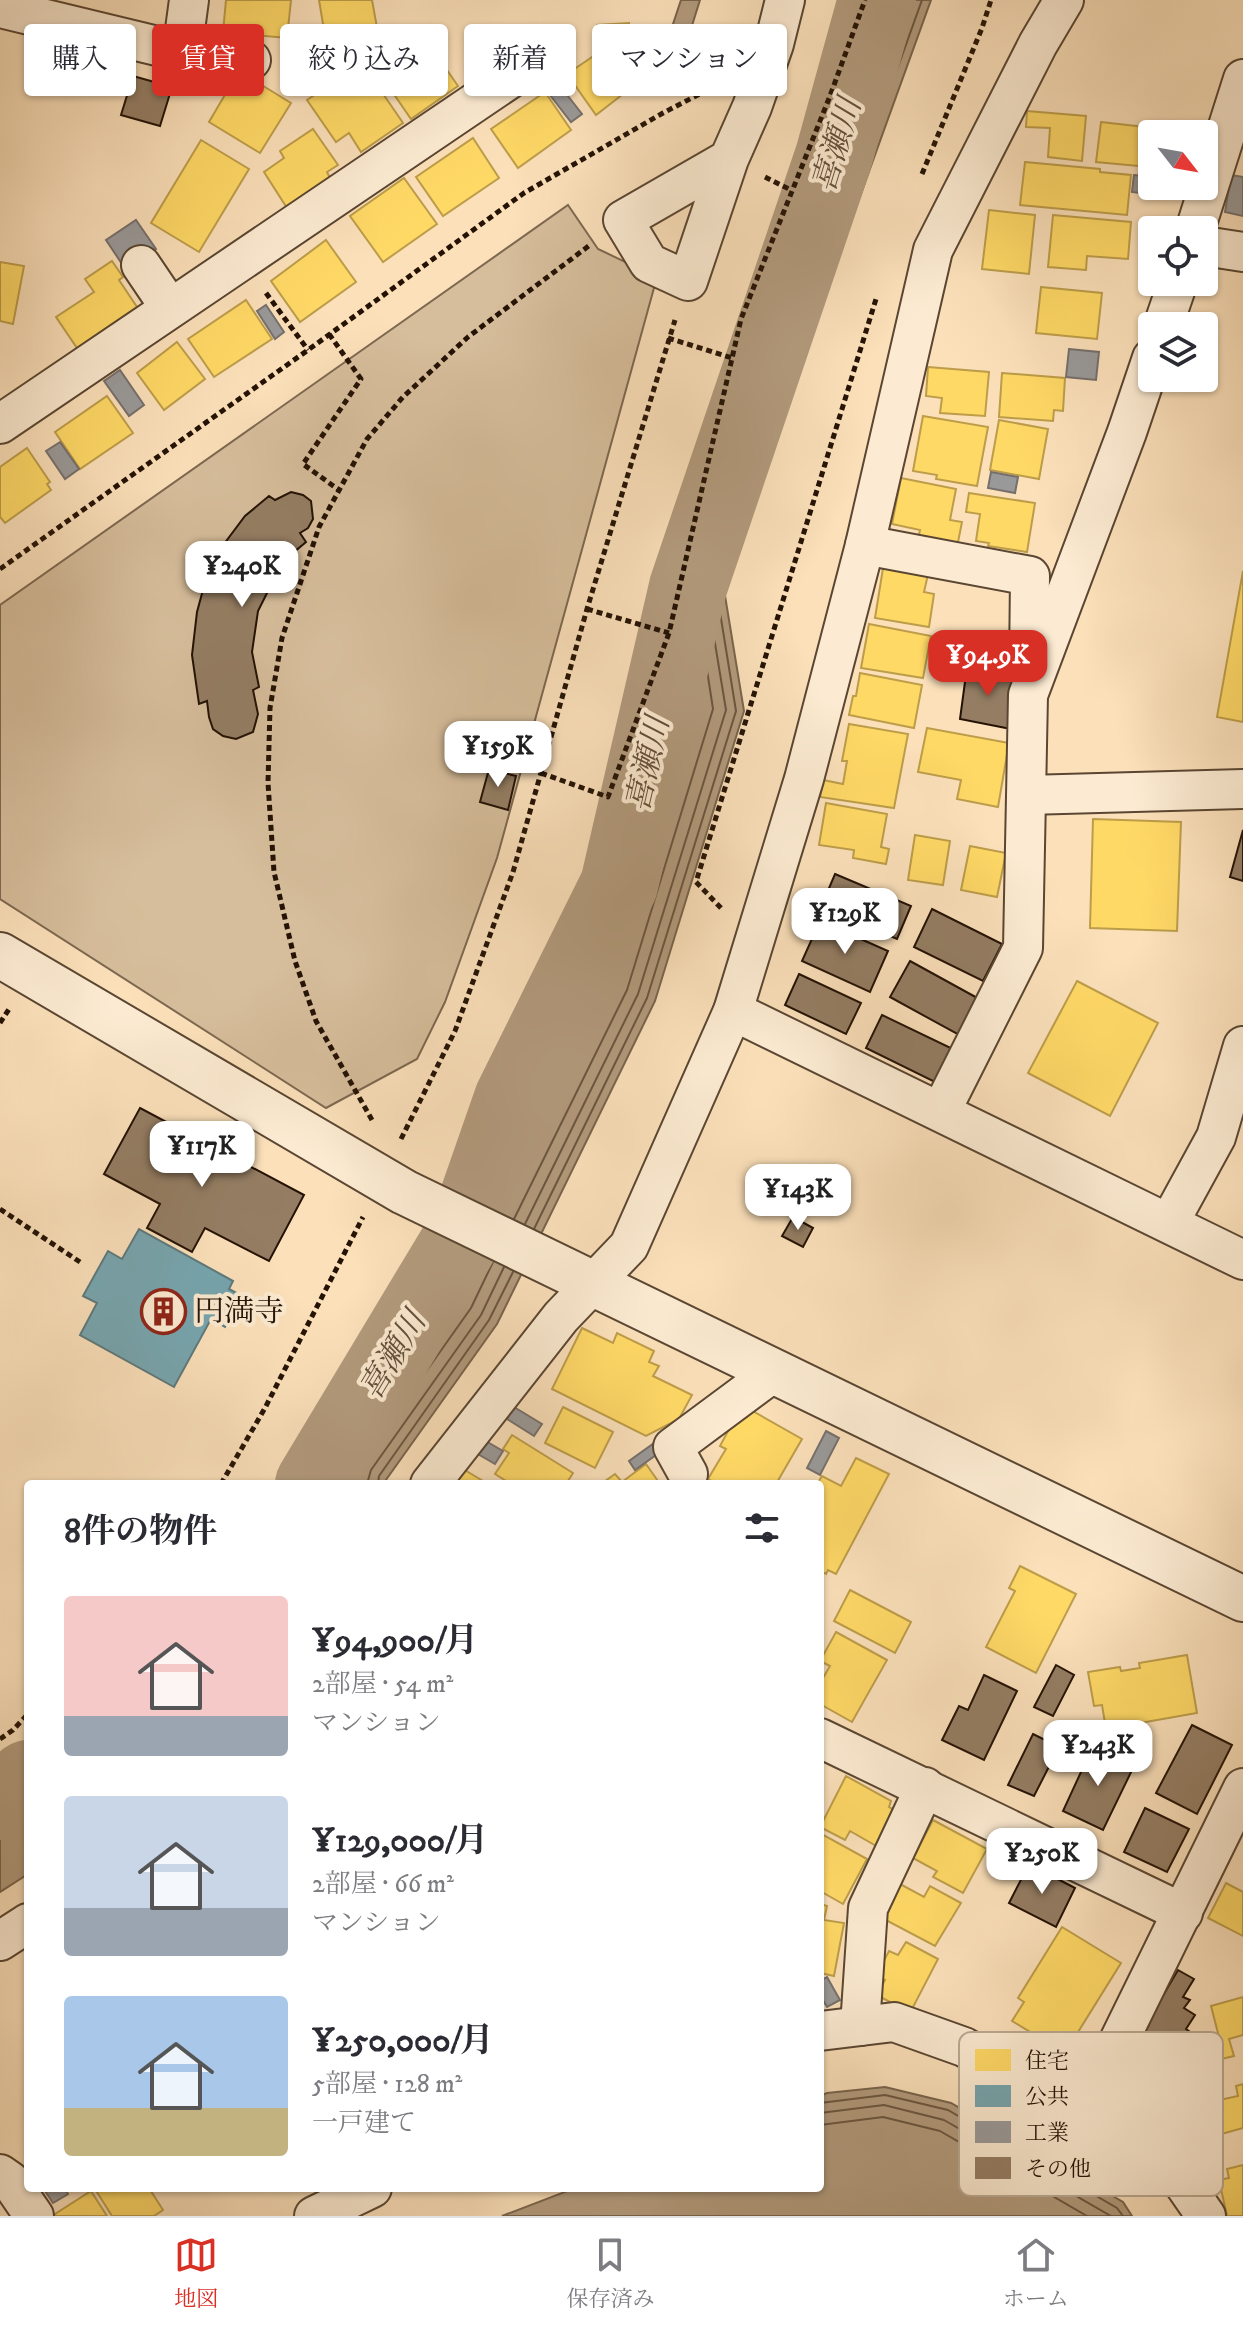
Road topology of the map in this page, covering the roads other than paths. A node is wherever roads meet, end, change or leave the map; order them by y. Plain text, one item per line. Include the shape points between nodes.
1 (189, 0) edge
2 (785, 0) edge
3 (1064, 0) edge
4 (0, 8) edge
5 (186, 24) edge
6 (152, 45) edge
7 (1243, 79) edge
8 (484, 96) edge
9 (729, 159) junction
10 (1199, 216) edge
11 (1218, 248) edge
12 (1243, 252) edge
13 (141, 265) dead end
14 (170, 308) junction
15 (1141, 392) edge
16 (0, 424) edge
17 (865, 545) junction
18 (1028, 695) junction
19 (1243, 789) edge
20 (1027, 795) junction
21 (0, 955) edge
22 (733, 1011) junction
23 (1243, 1046) edge
24 (941, 1111) junction
25 (1169, 1223) junction
26 (1243, 1260) edge
27 (578, 1277) junction
28 (774, 1372) junction
29 (688, 1474) dead end
30 (433, 1480) edge
31 (1243, 1599) edge
32 (824, 1740) edge
33 (925, 1787) junction
34 (1243, 1788) edge
35 (1183, 1913) junction
36 (24, 1926) edge
37 (0, 1941) edge
38 (860, 2026) junction
39 (824, 2030) edge
40 (1124, 2032) edge
41 (959, 2045) edge
42 (13, 2175) edge
43 (364, 2192) edge
44 (1192, 2196) edge
45 (34, 2216) edge
46 (314, 2216) edge
47 (1206, 2216) edge

1 - 5 street
2 - 9 street via 752,107
3 - 17 street via 933,250
4 - 6 street
7 - 10 street
8 - 14 street
9 - 9 street via 688,281 649,263 623,220
11 - 12 street
13 - 14 street
14 - 16 street
15 - 18 street
17 - 18 street via 1030,576
17 - 22 street via 804,779
18 - 20 street
19 - 20 street
20 - 24 street via 1023,948
21 - 27 street
22 - 24 street
22 - 27 street via 629,1246
23 - 25 street via 1216,1137
24 - 25 street
25 - 26 street
27 - 28 street
27 - 30 street via 561,1317
28 - 29 street via 673,1447
28 - 31 street
32 - 33 street
33 - 35 street
33 - 38 street via 868,1908
34 - 35 street
35 - 40 street
36 - 37 street
38 - 39 street
38 - 41 street via 894,2022
42 - 45 street
43 - 46 street
44 - 47 street

